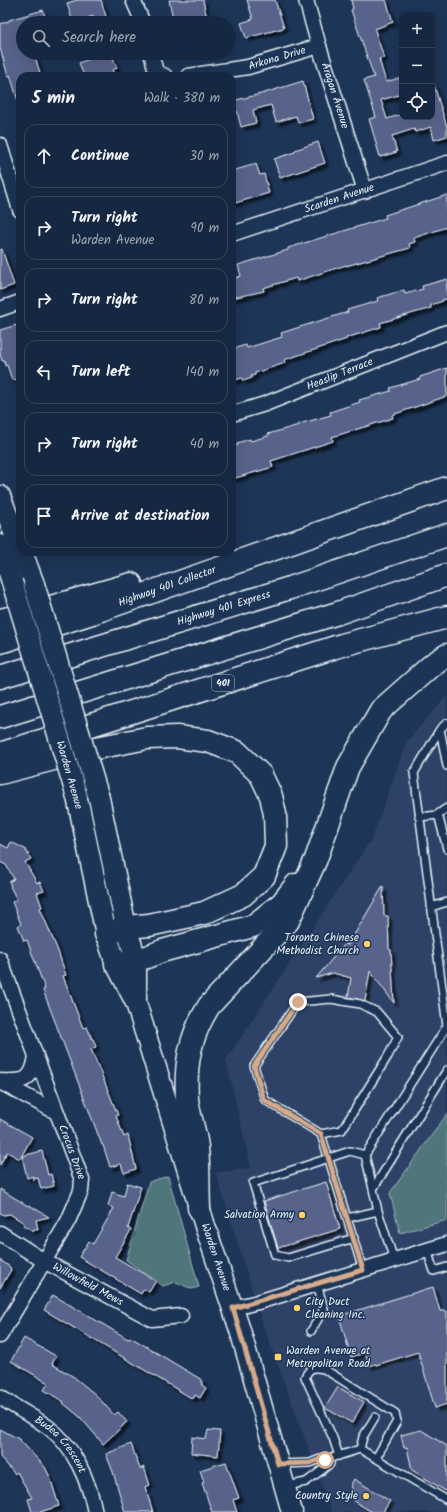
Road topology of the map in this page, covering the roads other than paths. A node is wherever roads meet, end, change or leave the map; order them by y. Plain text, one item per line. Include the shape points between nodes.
1 (133, 0) edge
2 (306, 0) edge
3 (140, 16) edge
4 (319, 46) junction
5 (153, 60) edge
6 (156, 72) edge
7 (215, 72) edge
8 (0, 145) edge
9 (447, 163) edge
10 (365, 191) junction
11 (16, 197) edge
12 (236, 233) edge
13 (16, 303) edge
14 (0, 309) edge
15 (447, 332) edge
16 (236, 413) edge
17 (447, 488) edge
18 (0, 496) edge
19 (353, 522) junction
20 (447, 535) edge
21 (16, 538) edge
22 (0, 545) edge
23 (236, 550) edge
24 (24, 556) edge
25 (215, 556) edge
26 (447, 574) edge
27 (447, 585) edge
28 (338, 613) junction
29 (447, 617) edge
30 (0, 620) edge
31 (0, 642) edge
32 (447, 655) edge
33 (0, 677) edge
34 (0, 717) edge
35 (447, 723) edge
36 (440, 729) junction
37 (0, 754) edge
38 (447, 766) edge
39 (0, 773) edge
40 (447, 808) edge
41 (438, 815) junction
42 (419, 817) junction
43 (447, 848) edge
44 (316, 859) junction
45 (447, 902) edge
46 (431, 907) junction
47 (126, 927) junction
48 (106, 934) junction
49 (0, 959) edge
50 (126, 962) junction
51 (446, 1011) edge
52 (36, 1056) junction
53 (447, 1070) edge
54 (0, 1081) edge
55 (56, 1112) junction
56 (321, 1134) junction
57 (365, 1155) junction
58 (328, 1158) junction
59 (373, 1189) junction
60 (199, 1208) junction
61 (378, 1212) junction
62 (347, 1218) junction
63 (0, 1233) edge
64 (354, 1238) junction
65 (447, 1244) edge
66 (427, 1250) junction
67 (394, 1260) junction
68 (44, 1261) junction
69 (447, 1267) edge
70 (363, 1270) junction
71 (317, 1284) junction
72 (233, 1308) junction
73 (181, 1316) dead end
74 (310, 1331) dead end
75 (0, 1336) edge
76 (0, 1397) edge
77 (375, 1417) dead end
78 (360, 1449) junction
79 (339, 1456) junction
80 (376, 1458) junction
81 (325, 1460) junction
82 (278, 1464) junction
83 (284, 1487) junction
84 (447, 1500) edge
85 (95, 1512) edge
86 (292, 1512) edge

1 - 3 street
2 - 4 street, Aragon Avenue
4 - 7 street, Arkona Drive via 248,67
4 - 10 street, Aragon Avenue
5 - 6 street
8 - 11 street
9 - 10 street, Scarden Avenue
10 - 12 street, Scarden Avenue
13 - 14 street
15 - 16 street, Heaslip Terrace
17 - 19 highway, Highway 401 Collector
18 - 21 main road
19 - 23 highway
19 - 31 highway, Highway 401 Collector via 92,613
20 - 33 highway, Highway 401 Express via 290,588
22 - 48 main road, Warden Avenue, bridge via 77,797
24 - 47 main road, Warden Avenue, bridge via 99,798
25 - 30 highway via 106,592
26 - 28 highway
27 - 28 highway
28 - 34 highway
29 - 37 highway, 401 via 342,645
32 - 44 highway via 432,664 381,710 348,767
35 - 36 lane
36 - 38 lane
36 - 42 lane via 414,773
39 - 47 highway via 96,748 147,738 177,738 208,741 237,752 260,775 271,796 275,814 276,846 264,876 243,895 204,913 149,925
40 - 41 lane
41 - 42 lane
41 - 43 lane
42 - 46 lane
44 - 50 highway via 282,903 253,926
44 - 60 highway via 288,921 210,1006 192,1040 187,1070 187,1100 196,1147
45 - 46 lane
46 - 51 lane
47 - 48 highway
47 - 50 main road, Warden Avenue
48 - 50 main road, Warden Avenue
49 - 52 street, Crocus Drive
50 - 60 main road, Warden Avenue via 136,1003
51 - 57 lane via 446,1026
52 - 54 street via 34,1071 25,1079 16,1082
52 - 55 street, Crocus Drive
53 - 59 lane
54 - 55 street
55 - 68 street, Crocus Drive via 82,1180 81,1191 68,1220
56 - 56 lane via 264,1100 254,1066 298,1002 332,999 360,1004 376,1012 398,1037 342,1130
56 - 58 lane
57 - 58 lane via 350,1152
57 - 59 lane
58 - 62 lane
58 - 64 lane via 253,1183 270,1240 275,1255 288,1258
59 - 61 lane
60 - 72 main road, Warden Avenue
61 - 62 lane
61 - 67 lane
62 - 64 lane
63 - 68 street, Willowfield Mews
64 - 70 lane
65 - 66 street
66 - 67 street
66 - 69 lane via 434,1271
67 - 70 street
68 - 73 street, Willowfield Mews via 152,1319
68 - 75 street, Crocus Drive
70 - 71 street
71 - 72 street
71 - 74 lane via 324,1309
72 - 82 main road, Warden Avenue
76 - 85 street, Budea Crescent via 57,1434 74,1456 88,1485
77 - 78 lane via 363,1437
78 - 79 lane
78 - 80 lane
79 - 80 lane via 305,1378 308,1371 315,1367 324,1369 395,1413 397,1421
79 - 81 lane
80 - 84 lane
81 - 82 lane via 323,1458 310,1463
81 - 83 lane via 330,1464 306,1482
82 - 83 main road, Warden Avenue
83 - 86 main road, Warden Avenue

